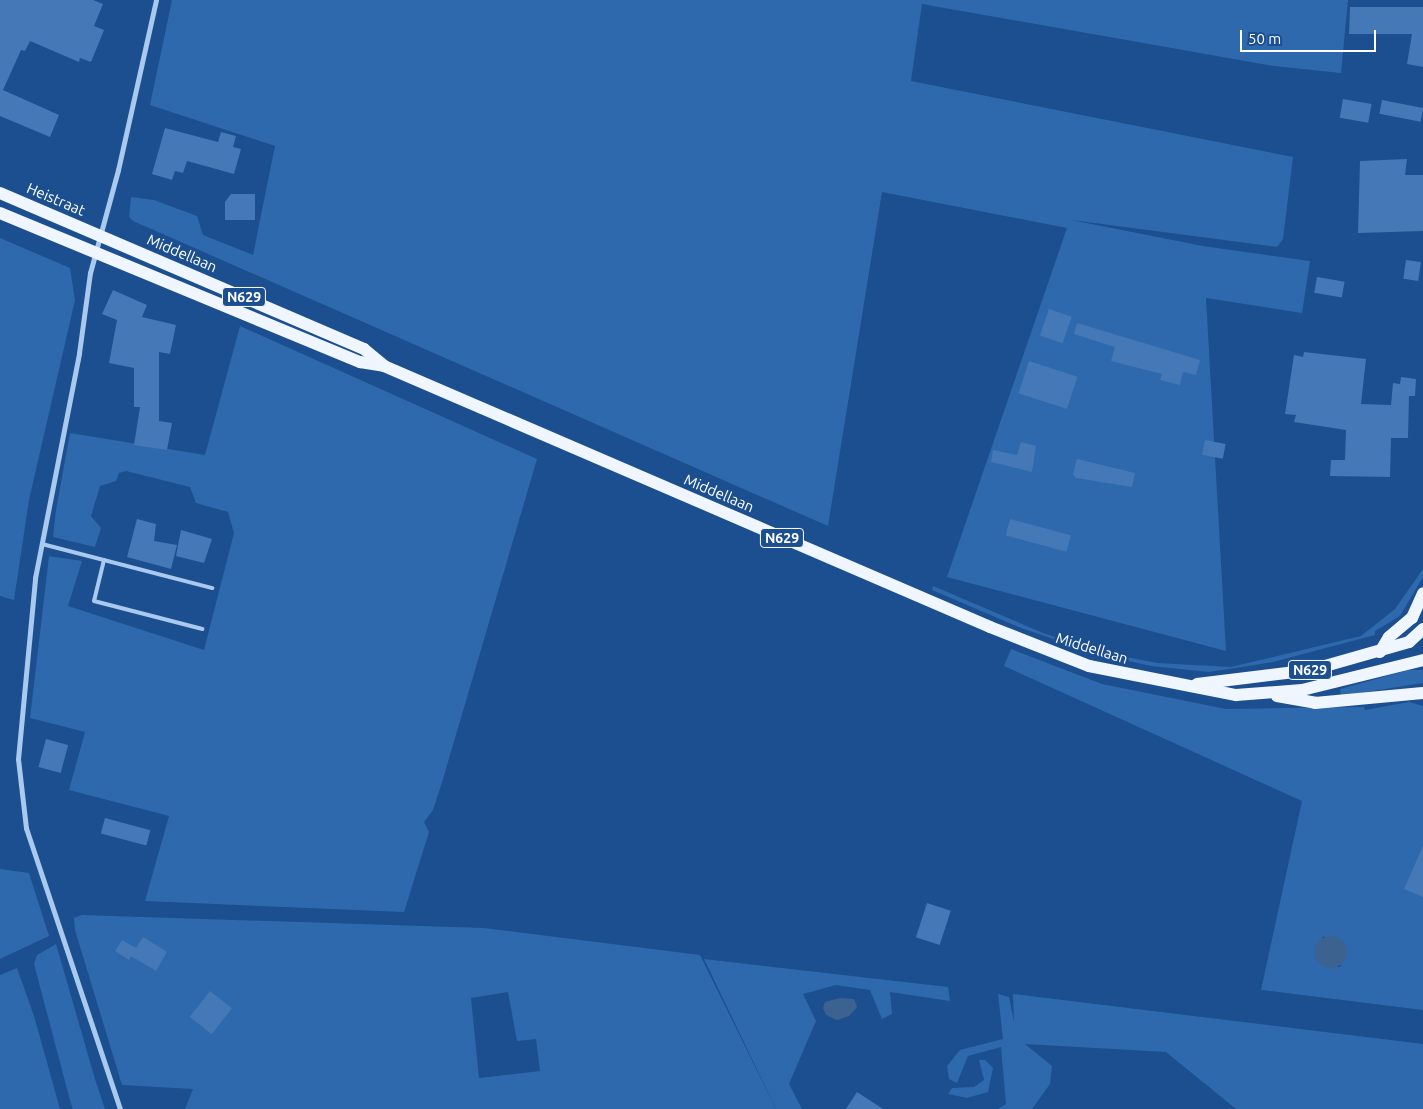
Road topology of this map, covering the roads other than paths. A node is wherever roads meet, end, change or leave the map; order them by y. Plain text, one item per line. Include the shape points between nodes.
1 (156, 0) edge
2 (0, 193) edge
3 (0, 213) edge
4 (100, 235) junction
5 (96, 252) junction
6 (384, 366) junction
7 (42, 544) junction
8 (104, 560) junction
9 (212, 588) dead end
10 (1423, 593) edge
11 (202, 629) dead end
12 (1423, 629) edge
13 (1380, 652) junction
14 (1423, 660) edge
15 (1187, 685) junction
16 (1423, 693) edge
17 (1267, 694) junction
18 (120, 1109) edge

1 - 4 street
2 - 4 main road, Heistraat / N629
3 - 5 main road, N629
4 - 5 street
4 - 6 main road, Middellaan / N629 via 364,349
5 - 6 main road, Middellaan / N629 via 360,362
5 - 7 street
6 - 15 main road, Middellaan / N629 via 1037,647 1114,673
7 - 8 lane
7 - 18 street via 18,759 26,828
8 - 9 lane
8 - 11 lane via 94,600
10 - 13 main road via 1412,618 1389,638
12 - 13 main road, Middellaan / N629 via 1408,642
13 - 15 main road, Middellaan / N629 via 1311,670
14 - 17 main road, Middellaan / N629 via 1302,690
15 - 17 main road, Middellaan / N629 via 1236,695
16 - 17 main road via 1315,703

